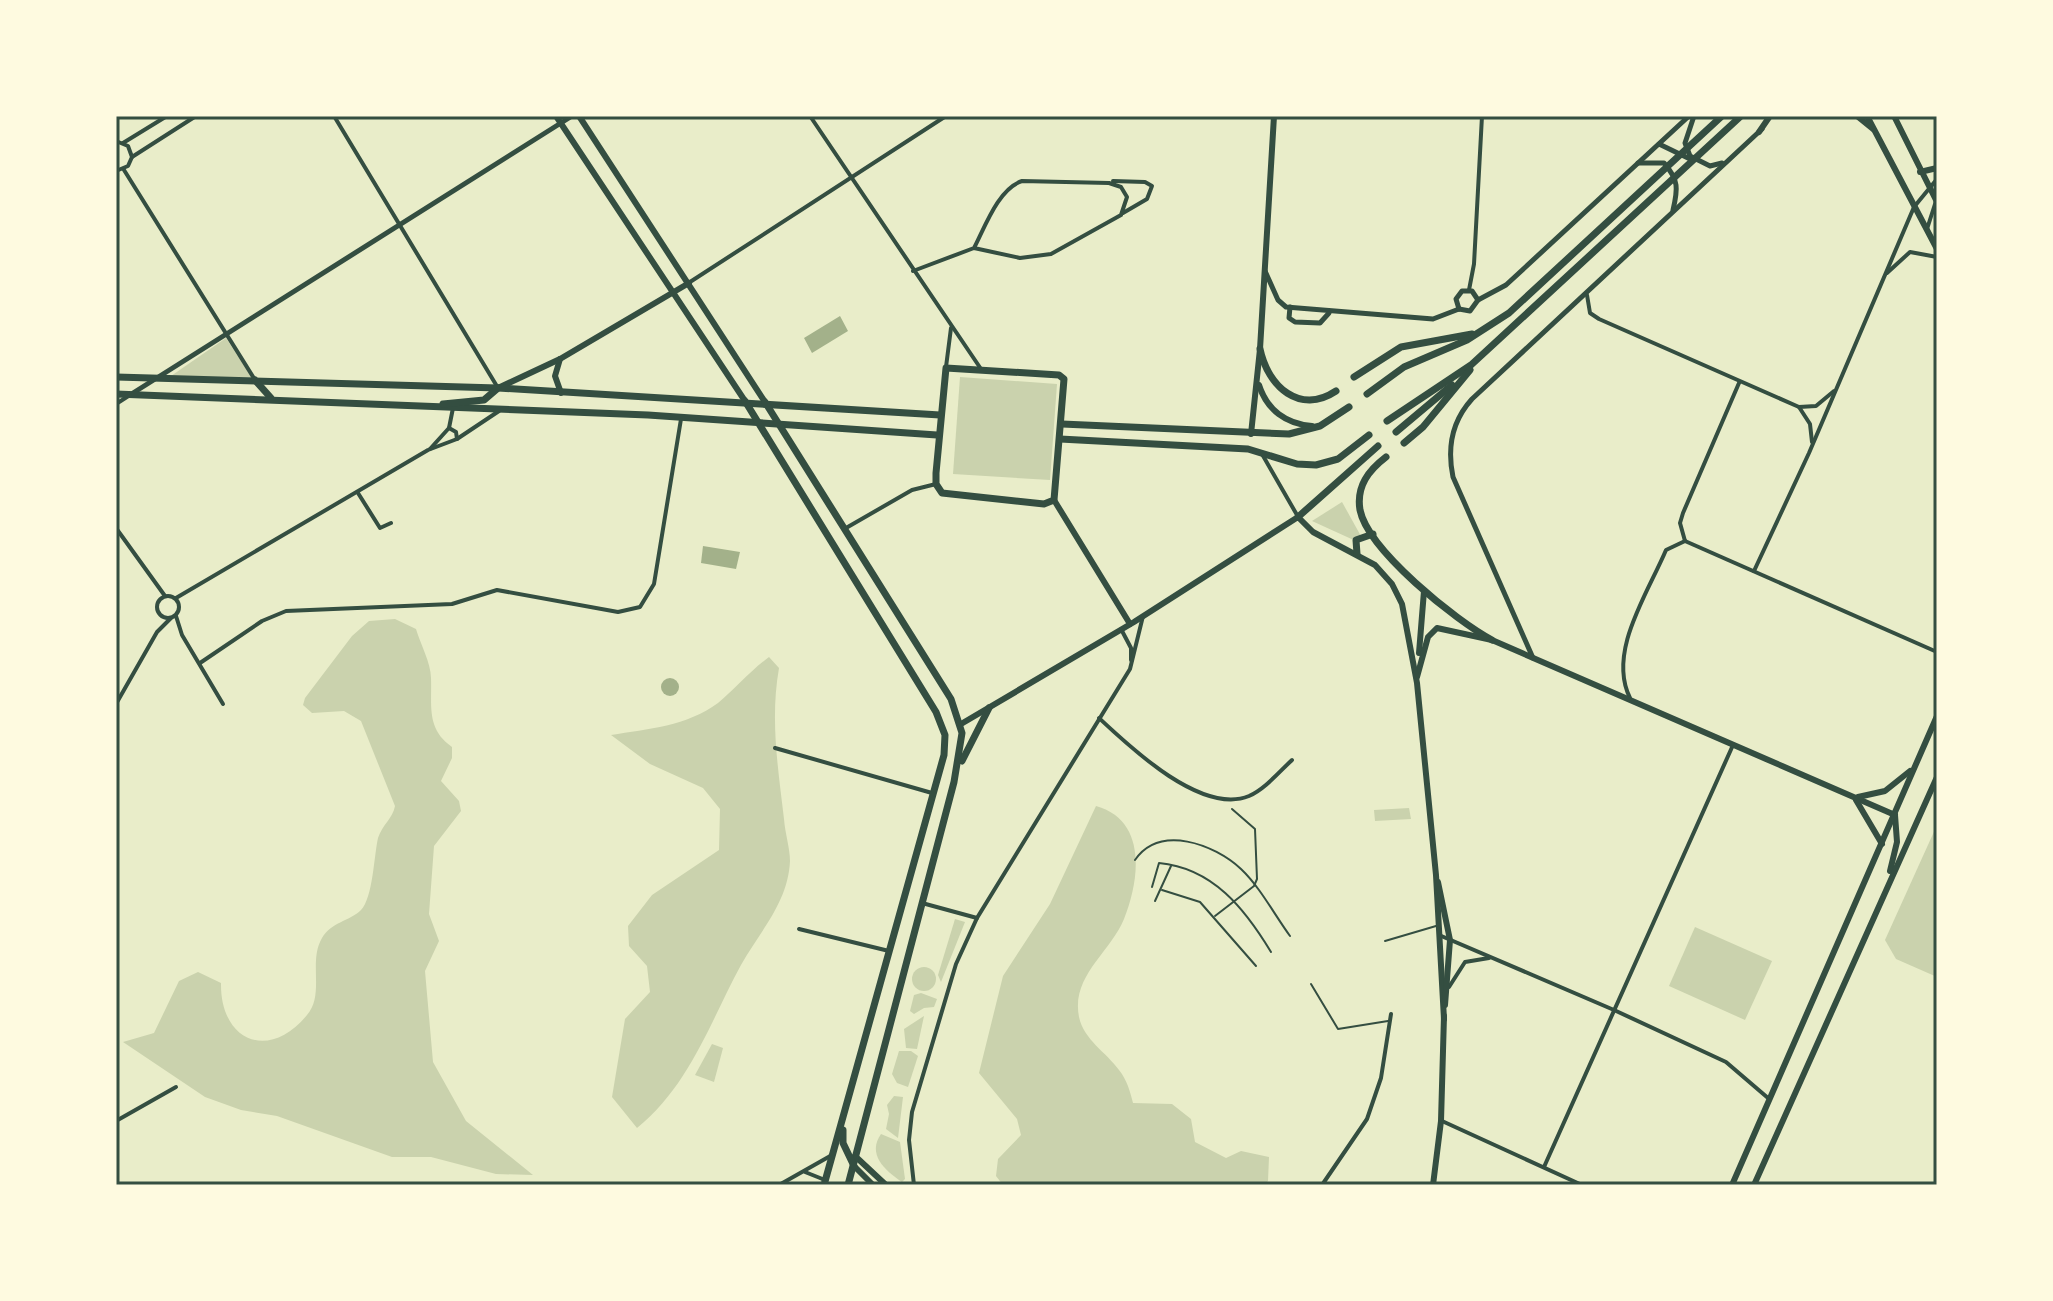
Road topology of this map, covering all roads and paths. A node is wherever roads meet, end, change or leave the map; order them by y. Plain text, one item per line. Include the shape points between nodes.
1 (167, 116) edge
2 (196, 116) edge
3 (334, 116) edge
4 (556, 116) edge
5 (572, 116) edge
6 (579, 116) edge
7 (810, 116) edge
8 (946, 116) edge
9 (1273, 116) edge
10 (1482, 116) edge
11 (1692, 116) edge
12 (1722, 116) edge
13 (1741, 116) edge
14 (1772, 116) edge
15 (1857, 116) edge
16 (1867, 116) edge
17 (1894, 116) edge
18 (560, 123) junction
19 (1759, 132) joint
20 (1876, 132) junction
21 (116, 141) edge
22 (123, 143) junction
23 (1659, 144) junction
24 (132, 157) junction
25 (1726, 162) junction
26 (1698, 163) junction
27 (1637, 164) junction
28 (1937, 168) edge
29 (124, 170) junction
30 (116, 171) edge
31 (1920, 172) junction
32 (851, 178) junction
33 (1937, 179) edge
34 (1099, 182) junction
35 (1928, 186) junction
36 (1937, 201) edge
37 (1914, 207) junction
38 (1673, 211) junction
39 (1121, 215) junction
40 (399, 225) junction
41 (1927, 229) junction
42 (974, 248) junction
43 (1937, 249) edge
44 (1937, 257) edge
45 (1264, 269) junction
46 (913, 271) junction
47 (1886, 275) junction
48 (689, 283) junction
49 (1469, 290) junction
50 (673, 292) junction
51 (1587, 295) junction
52 (1478, 300) junction
53 (1290, 307) junction
54 (1459, 309) junction
55 (1329, 313) junction
56 (951, 326) junction
57 (1489, 328) junction
58 (227, 336) junction
59 (1260, 349) junction
60 (1485, 353) junction
61 (560, 359) junction
62 (946, 368) junction
63 (981, 369) junction
64 (116, 377) edge
65 (161, 377) junction
66 (1354, 377) dead end
67 (255, 380) junction
68 (1258, 380) junction
69 (1739, 383) junction
70 (498, 388) junction
71 (1837, 388) junction
72 (1336, 391) dead end
73 (561, 393) junction
74 (116, 394) edge
75 (132, 394) junction
76 (1367, 394) dead end
77 (271, 398) junction
78 (745, 401) junction
79 (765, 402) junction
80 (116, 404) edge
81 (413, 406) junction
82 (1349, 407) dead end
83 (1799, 407) junction
84 (453, 408) junction
85 (499, 411) junction
86 (940, 415) junction
87 (681, 416) junction
88 (757, 421) junction
89 (1387, 421) dead end
90 (777, 422) junction
91 (1062, 424) junction
92 (1320, 426) junction
93 (449, 428) junction
94 (1396, 432) dead end
95 (1251, 434) junction
96 (937, 435) junction
97 (1369, 435) dead end
98 (457, 439) junction
99 (1060, 439) junction
100 (1404, 443) dead end
101 (1813, 444) junction
102 (1378, 446) dead end
103 (1233, 449) junction
104 (428, 450) junction
105 (1261, 452) junction
106 (1386, 457) dead end
107 (936, 484) junction
108 (358, 493) junction
109 (1054, 500) junction
110 (1298, 517) junction
111 (391, 523) dead end
112 (116, 528) edge
113 (844, 529) junction
114 (1373, 534) junction
115 (1685, 541) junction
116 (1357, 554) junction
117 (1754, 571) junction
118 (1424, 591) junction
119 (165, 596) junction
120 (176, 598) junction
121 (1143, 616) junction
122 (173, 617) junction
123 (1130, 624) junction
124 (1121, 629) junction
125 (1492, 640) junction
126 (1937, 652) edge
127 (1534, 659) junction
128 (200, 663) junction
129 (1132, 664) junction
130 (1416, 681) junction
131 (1631, 700) junction
132 (116, 704) edge
133 (223, 704) dead end
134 (989, 708) junction
135 (936, 712) junction
136 (1937, 716) edge
137 (1099, 718) junction
138 (961, 724) junction
139 (1733, 745) junction
140 (775, 748) dead end
141 (1292, 760) dead end
142 (1916, 765) junction
143 (1937, 777) edge
144 (954, 782) junction
145 (932, 793) junction
146 (1854, 798) junction
147 (1232, 809) dead end
148 (1895, 815) junction
149 (1882, 844) junction
150 (1135, 860) dead end
151 (1171, 864) junction
152 (1436, 875) junction
153 (1254, 886) junction
154 (1152, 887) dead end
155 (1162, 890) junction
156 (1881, 898) junction
157 (1155, 901) dead end
158 (1235, 901) junction
159 (922, 903) junction
160 (1215, 916) junction
161 (977, 918) junction
162 (1437, 925) junction
163 (799, 929) dead end
164 (1437, 935) junction
165 (1290, 936) dead end
166 (1450, 940) junction
167 (1385, 941) dead end
168 (889, 951) junction
169 (1271, 952) dead end
170 (1492, 958) junction
171 (1256, 966) dead end
172 (1311, 984) dead end
173 (1446, 993) junction
174 (1614, 1010) junction
175 (1391, 1014) dead end
176 (1444, 1019) junction
177 (1388, 1021) junction
178 (176, 1087) dead end
179 (1768, 1098) junction
180 (116, 1121) edge
181 (1441, 1121) junction
182 (843, 1123) junction
183 (834, 1153) junction
184 (855, 1156) junction
185 (854, 1166) junction
186 (1544, 1167) junction
187 (805, 1172) junction
188 (825, 1183) edge
189 (779, 1185) edge
190 (848, 1185) edge
191 (873, 1185) edge
192 (886, 1185) edge
193 (914, 1185) edge
194 (1322, 1185) edge
195 (1433, 1185) edge
196 (1582, 1185) edge
197 (1732, 1185) edge
198 (1754, 1185) edge

1 - 22 street
2 - 24 street
3 - 40 street
4 - 18 main road
5 - 18 street
6 - 48 main road
7 - 32 street
8 - 32 street
9 - 45 main road
10 - 49 street
11 - 23 street
11 - 26 street via 1685,143
12 - 57 main road via 1534,293
13 - 60 main road
14 - 19 main road
15 - 20 main road
16 - 20 main road
17 - 31 main road
18 - 40 street
18 - 50 main road
19 - 25 street
20 - 37 main road
21 - 22 street
22 - 24 street
23 - 26 street
23 - 27 street
24 - 29 street
25 - 26 street
25 - 38 street
27 - 38 street via 1664,163 1674,175 1678,188
27 - 52 street via 1506,285
28 - 31 main road
29 - 30 street
29 - 58 street
31 - 35 main road
32 - 46 street
32 - 48 street
33 - 35 street
34 - 39 street via 1117,184 1125,192
34 - 39 street via 1152,186 1147,199
34 - 42 street via 1012,184
35 - 36 main road
35 - 37 street
36 - 41 street
37 - 41 main road
37 - 47 street
38 - 51 street
39 - 42 street via 1035,258
40 - 58 street
40 - 70 street
41 - 43 main road
42 - 46 street
44 - 47 street via 1910,252
45 - 53 street via 1278,300
45 - 59 main road
46 - 56 street
47 - 71 street
48 - 50 main road
48 - 79 main road
49 - 52 street
49 - 54 street via 1457,296
50 - 61 main road
50 - 78 main road
51 - 69 street via 1590,313 1599,319
51 - 127 street via 1472,399 1453,430 1451,467 1458,490
52 - 54 street via 1473,310
53 - 55 street
53 - 55 street via 1289,318 1295,322 1320,323
54 - 55 street via 1433,319
56 - 62 street
56 - 63 street
57 - 66 main road via 1401,347
57 - 76 main road via 1413,362
58 - 65 street
58 - 67 street
59 - 68 main road
59 - 72 main road via 1269,373 1292,397 1312,402
60 - 89 main road
60 - 94 main road
60 - 100 main road
61 - 70 main road
61 - 73 main road via 555,376
62 - 63 main road
62 - 86 main road
63 - 91 main road via 1059,375 1066,383
64 - 65 main road
65 - 67 main road
65 - 75 street
67 - 70 main road
67 - 77 main road
68 - 92 main road via 1266,401 1282,418
68 - 95 main road
69 - 83 street
69 - 115 street via 1683,513
70 - 73 main road
70 - 81 main road via 484,400
71 - 83 street via 1816,406
71 - 101 street
73 - 78 main road
74 - 75 main road
75 - 77 main road
75 - 80 street
77 - 81 main road
78 - 79 main road
78 - 88 main road
79 - 86 main road
79 - 90 main road
81 - 84 main road
82 - 92 main road
83 - 101 street via 1810,424
84 - 85 main road
84 - 93 street
85 - 87 main road
85 - 98 street
86 - 96 main road
87 - 88 main road
87 - 128 street via 654,584 640,607 630,612 497,590 452,604 286,611
88 - 90 main road
88 - 135 main road
90 - 96 main road
90 - 113 main road
91 - 95 main road
91 - 99 main road
92 - 95 main road via 1289,434
93 - 98 street
93 - 104 street
95 - 103 main road via 1246,444
96 - 107 main road
97 - 105 main road via 1323,464 1297,464
98 - 104 street
99 - 103 main road
99 - 109 main road
101 - 117 street
102 - 110 main road
103 - 105 main road
104 - 108 street
105 - 110 street
106 - 114 main road via 1370,471 1360,494 1362,516
107 - 109 main road via 942,493 1044,504
107 - 113 street via 912,490
108 - 111 street via 380,528
108 - 120 street
109 - 123 main road
110 - 116 main road via 1313,532
110 - 121 main road
112 - 119 street
113 - 138 main road via 951,699
114 - 116 main road via 1356,540
114 - 118 main road
115 - 117 street
115 - 131 street via 1666,550 1623,656 1622,683
116 - 130 main road via 1385,575 1398,594
117 - 126 street
118 - 125 main road
118 - 130 main road
119 - 120 street
119 - 122 street via 158,602 158,612
120 - 122 street via 180,609
121 - 123 main road
121 - 129 street
122 - 128 street
122 - 132 street via 157,632
123 - 124 main road
124 - 129 street
124 - 134 main road
125 - 127 main road
125 - 130 main road via 1443,627 1432,631
127 - 131 main road
128 - 133 street
129 - 137 street
130 - 152 main road
131 - 139 main road
134 - 138 main road
134 - 144 main road
135 - 138 main road via 947,723
135 - 145 main road via 945,744
136 - 142 main road
137 - 141 street via 1191,789 1220,800 1250,795
137 - 161 street
138 - 144 main road
139 - 146 main road
139 - 174 street
140 - 145 street
142 - 146 main road via 1895,787
142 - 148 main road
143 - 156 main road
144 - 159 main road
145 - 168 main road
146 - 148 main road
146 - 149 main road
147 - 153 lane via 1255,829
148 - 149 main road
148 - 156 main road via 1897,842
149 - 179 main road
150 - 153 lane via 1147,847 1166,839 1187,841 1234,864
151 - 154 lane via 1159,863
151 - 155 lane
151 - 158 lane via 1217,885
152 - 162 main road
152 - 166 main road
153 - 158 lane
153 - 165 lane
155 - 157 lane
155 - 160 lane via 1200,902
156 - 198 main road
158 - 160 lane
158 - 169 lane
159 - 161 street
159 - 184 main road
160 - 171 lane
161 - 193 street via 947,990 912,1112
162 - 164 main road
162 - 167 lane
163 - 168 street
164 - 166 street
164 - 176 main road
166 - 170 street
166 - 173 main road
168 - 182 main road
170 - 173 street via 1465,962
170 - 174 street
172 - 177 lane via 1335,1028
173 - 176 main road
174 - 179 street via 1726,1062
174 - 186 street
175 - 177 street
176 - 181 main road
177 - 194 street via 1381,1078 1367,1119
178 - 180 street
179 - 197 main road
181 - 186 street
181 - 195 main road
182 - 183 main road
182 - 185 main road via 843,1143
183 - 187 street
183 - 188 main road
184 - 185 main road
184 - 192 main road
185 - 190 main road
185 - 191 main road
186 - 196 street
187 - 188 street
187 - 189 street

